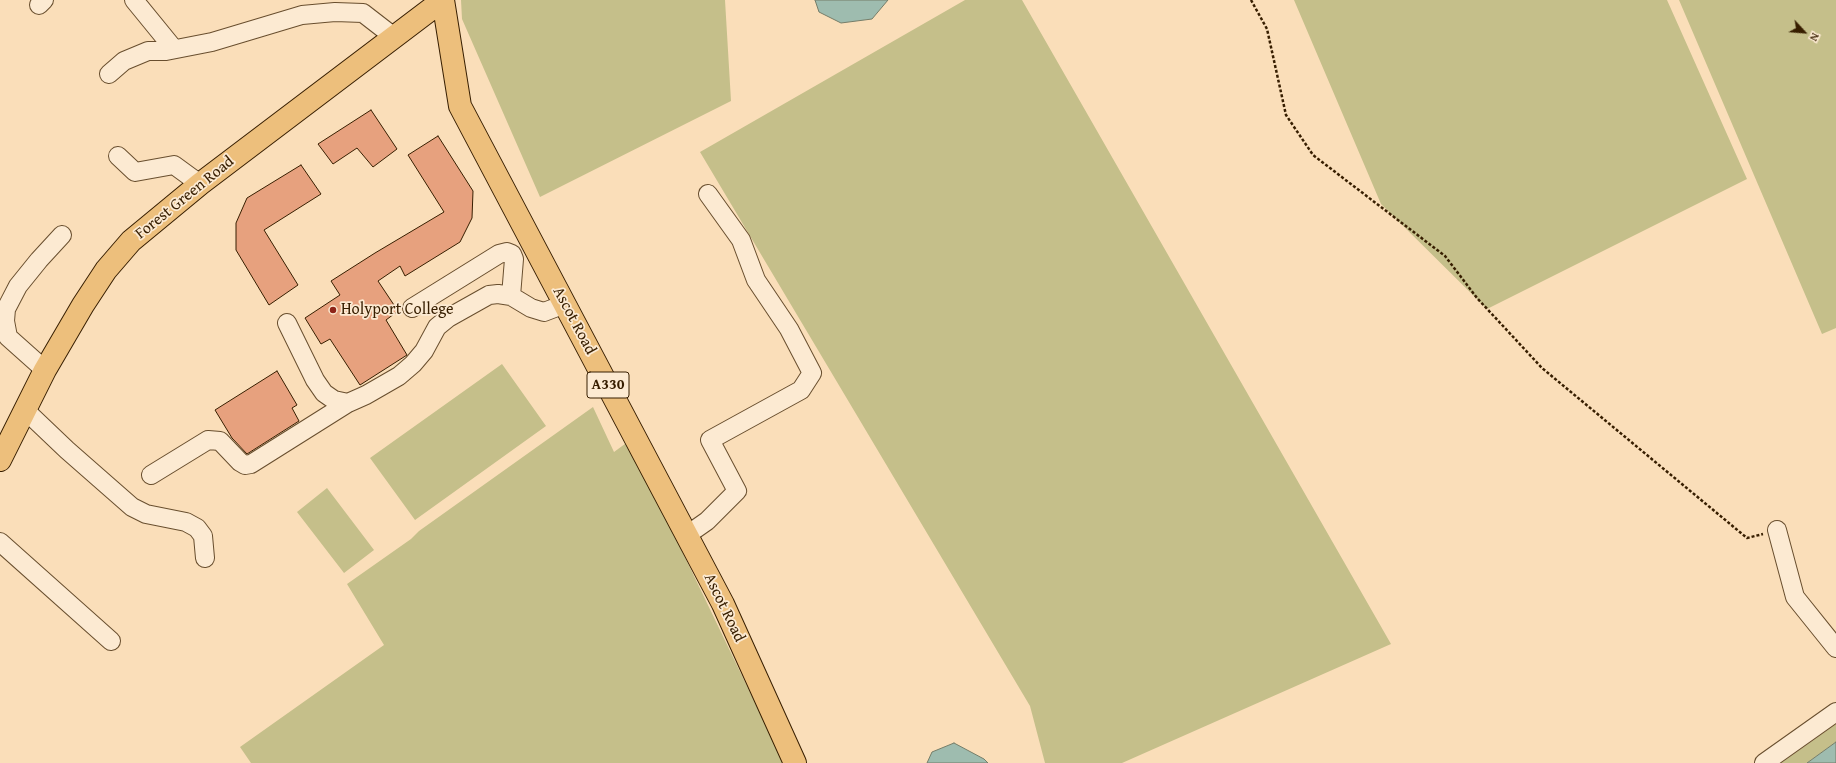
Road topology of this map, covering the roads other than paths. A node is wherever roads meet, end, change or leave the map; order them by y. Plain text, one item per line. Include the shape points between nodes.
1 (134, 0) edge
2 (443, 0) edge
3 (394, 37) junction
4 (174, 49) junction
5 (109, 74) dead end
6 (118, 156) dead end
7 (200, 184) junction
8 (708, 194) dead end
9 (62, 235) dead end
10 (510, 296) junction
11 (565, 304) junction
12 (412, 308) dead end
13 (287, 323) dead end
14 (45, 370) junction
15 (348, 402) junction
16 (25, 410) junction
17 (0, 460) edge
18 (151, 475) dead end
19 (1777, 530) road end
20 (687, 534) junction
21 (0, 542) edge
22 (205, 558) dead end
23 (111, 641) dead end
24 (1836, 648) edge
25 (1836, 712) edge
26 (795, 763) edge
27 (1764, 763) edge

1 - 4 street
2 - 3 main road, Forest Green Road
2 - 11 main road, Ascot Road / A330 via 460,106
3 - 4 street via 363,13 335,12 302,15 212,42
3 - 7 main road, Forest Green Road
4 - 5 street via 148,51 124,62
6 - 7 street via 134,172 174,165
7 - 14 main road, Forest Green Road via 131,241 106,270
8 - 20 street via 741,240 756,280 789,329 812,373 801,390 710,440 737,491 707,521
9 - 14 street via 18,286 6,309 4,321 8,337
10 - 11 street via 538,311 551,310
10 - 12 street via 514,259 512,254 507,252 498,254
10 - 15 street via 489,295 448,318 437,328 424,351 399,376
11 - 20 main road, Ascot Road / A330
13 - 15 street via 324,393 334,400
14 - 16 main road, Forest Green Road
15 - 18 street via 251,464 245,465 240,462 220,441 208,440
16 - 17 main road, Forest Green Road
16 - 22 street via 132,507 146,514 186,522 197,528 203,536
19 - 24 street via 1795,597
20 - 26 main road, Ascot Road / A330 via 723,604
21 - 23 street
25 - 27 street

